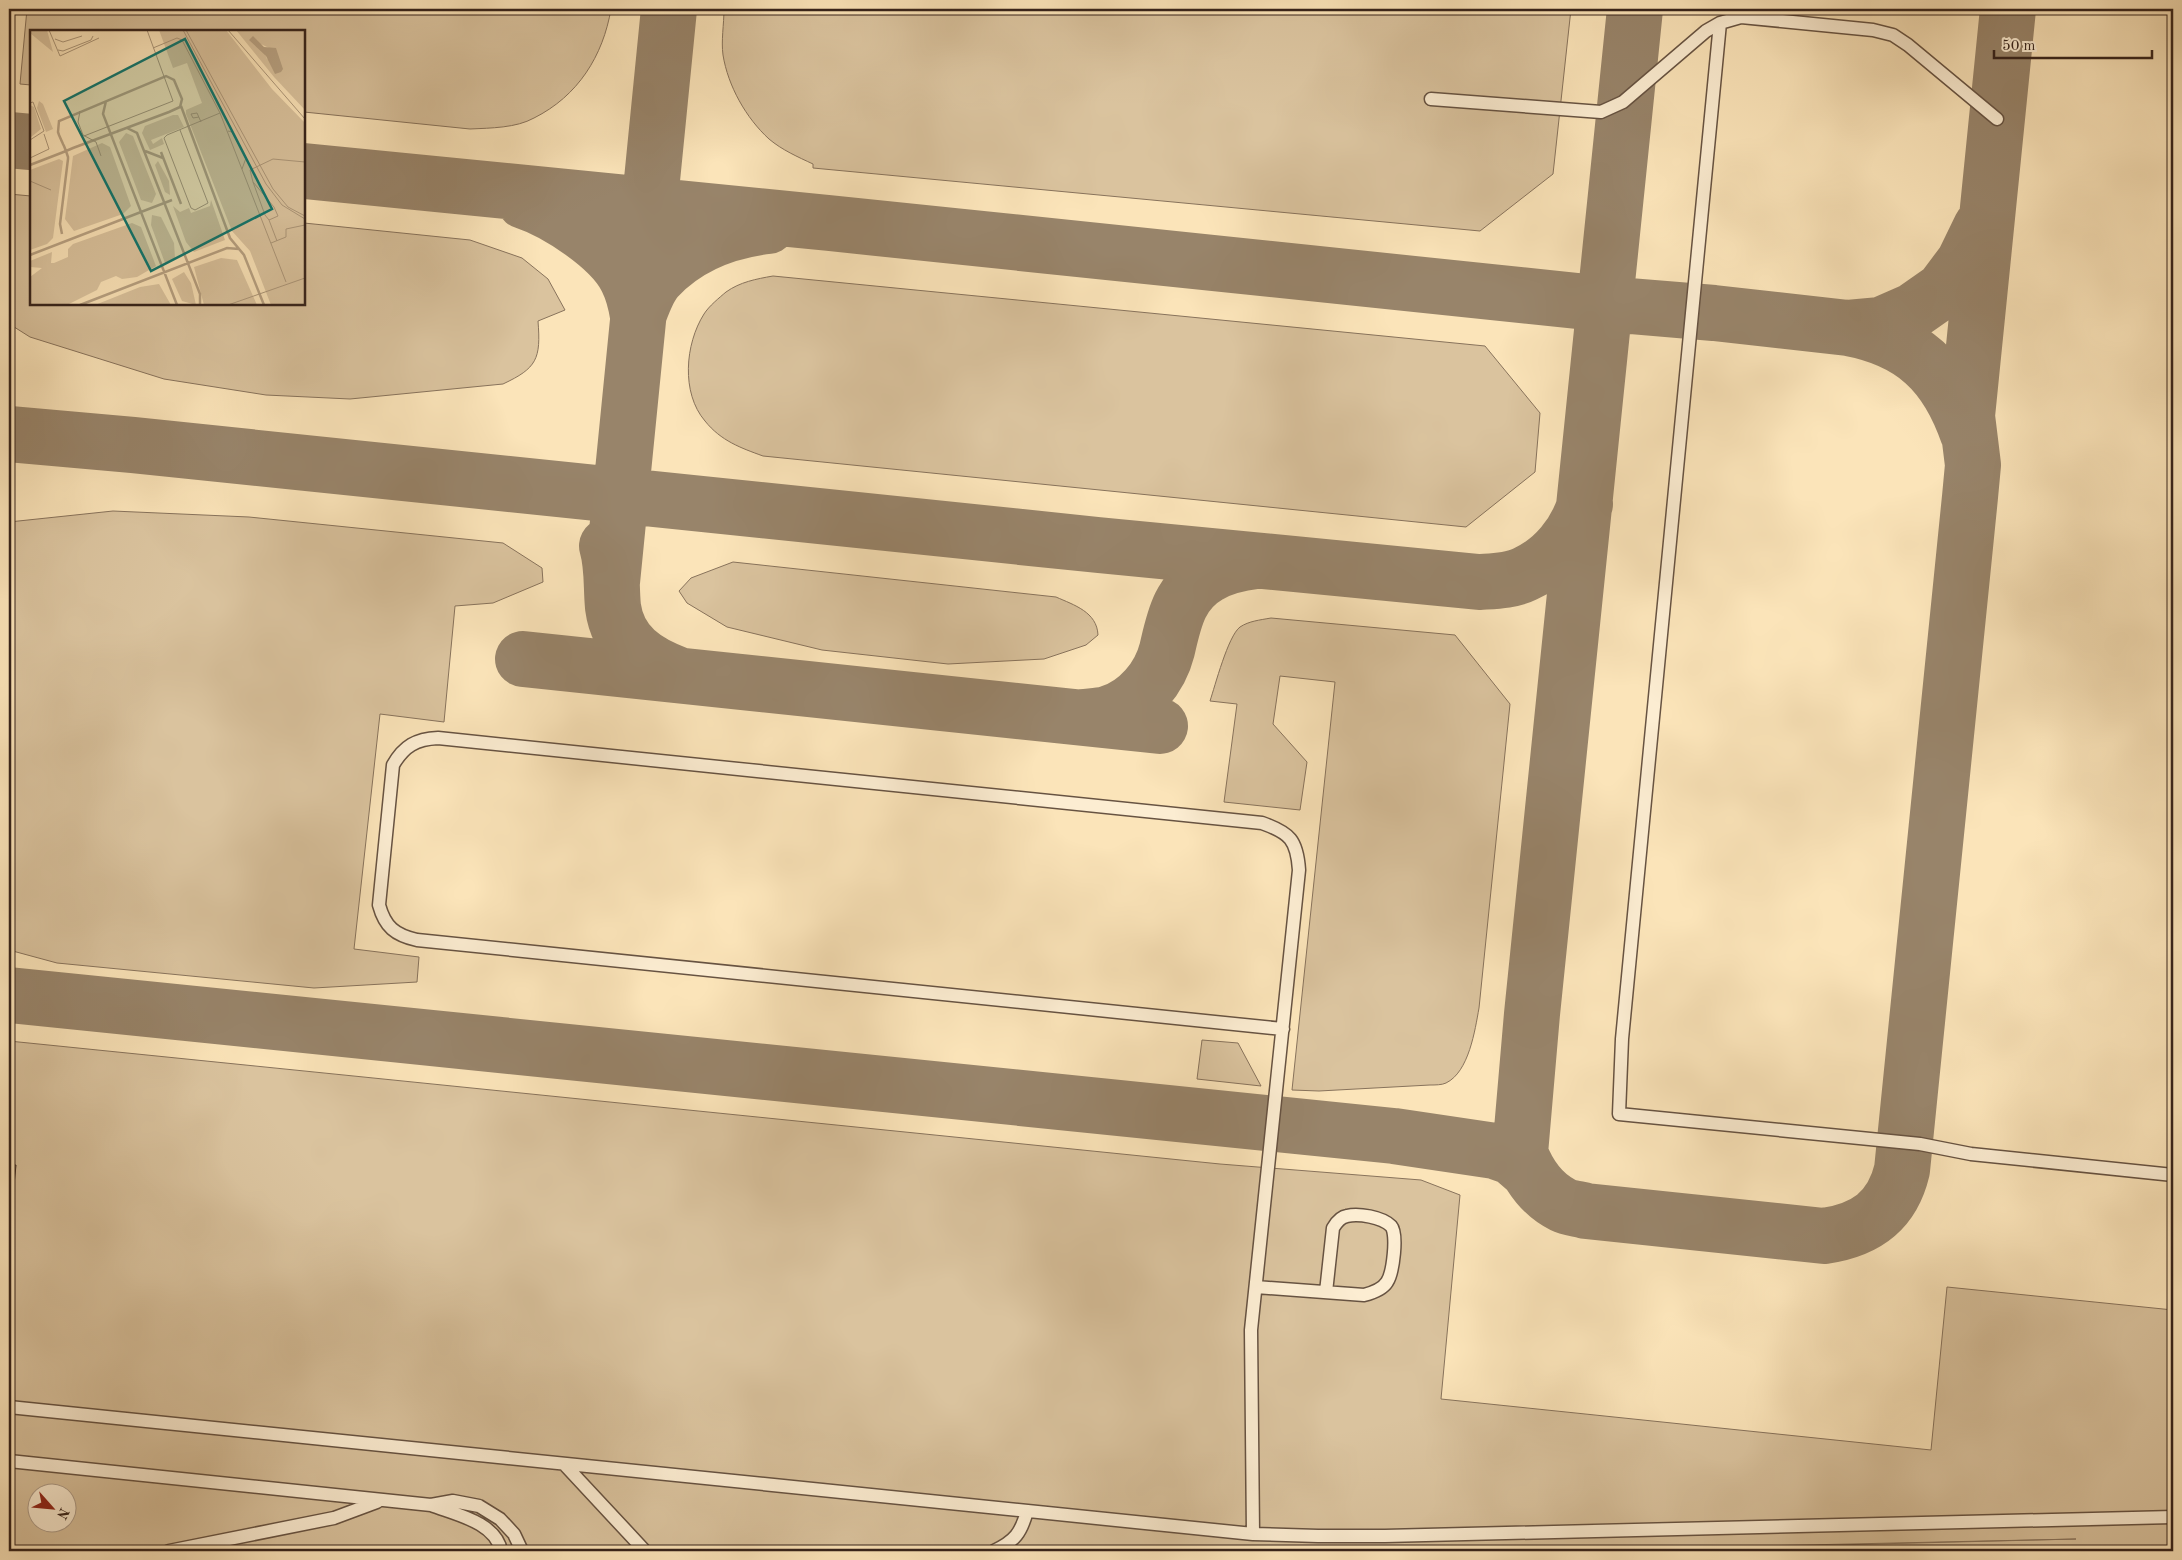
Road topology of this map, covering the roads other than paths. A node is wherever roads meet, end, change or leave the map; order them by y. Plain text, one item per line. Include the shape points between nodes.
1 (1720, 23) junction
2 (1431, 99) dead end
3 (1997, 119) dead end
4 (1283, 1029) junction
5 (2173, 1175) edge
6 (1256, 1287) junction
7 (1326, 1292) junction
8 (9, 1407) edge
9 (9, 1461) edge
10 (564, 1464) junction
11 (379, 1501) junction
12 (431, 1505) junction
13 (1028, 1511) junction
14 (2173, 1517) edge
15 (1253, 1534) junction
16 (169, 1551) edge
17 (501, 1551) edge
18 (522, 1551) edge
19 (645, 1551) edge
20 (994, 1551) edge

1 - 2 lane via 1706,31 1623,102 1601,112
1 - 3 lane via 1740,17 1872,30 1893,35
1 - 5 lane via 1622,1039 1619,1114 1912,1143 1971,1154
4 - 4 lane via 1299,870 1298,852 1292,839 1281,830 1262,823 438,738 410,744 393,765 379,905 382,918 402,937
4 - 6 lane
6 - 7 lane
6 - 15 lane via 1250,1349
7 - 7 lane via 1364,1295 1376,1292 1386,1283 1392,1270 1394,1234 1391,1226 1375,1218 1357,1216 1346,1216 1338,1221 1333,1228
8 - 10 lane
9 - 11 lane
10 - 13 lane
10 - 19 lane
11 - 12 lane
11 - 16 lane via 334,1518
12 - 17 lane via 491,1532
12 - 18 lane via 453,1501 479,1506 500,1519 514,1534
13 - 15 lane
13 - 20 lane via 1022,1530 1007,1545
14 - 15 lane via 1395,1535

